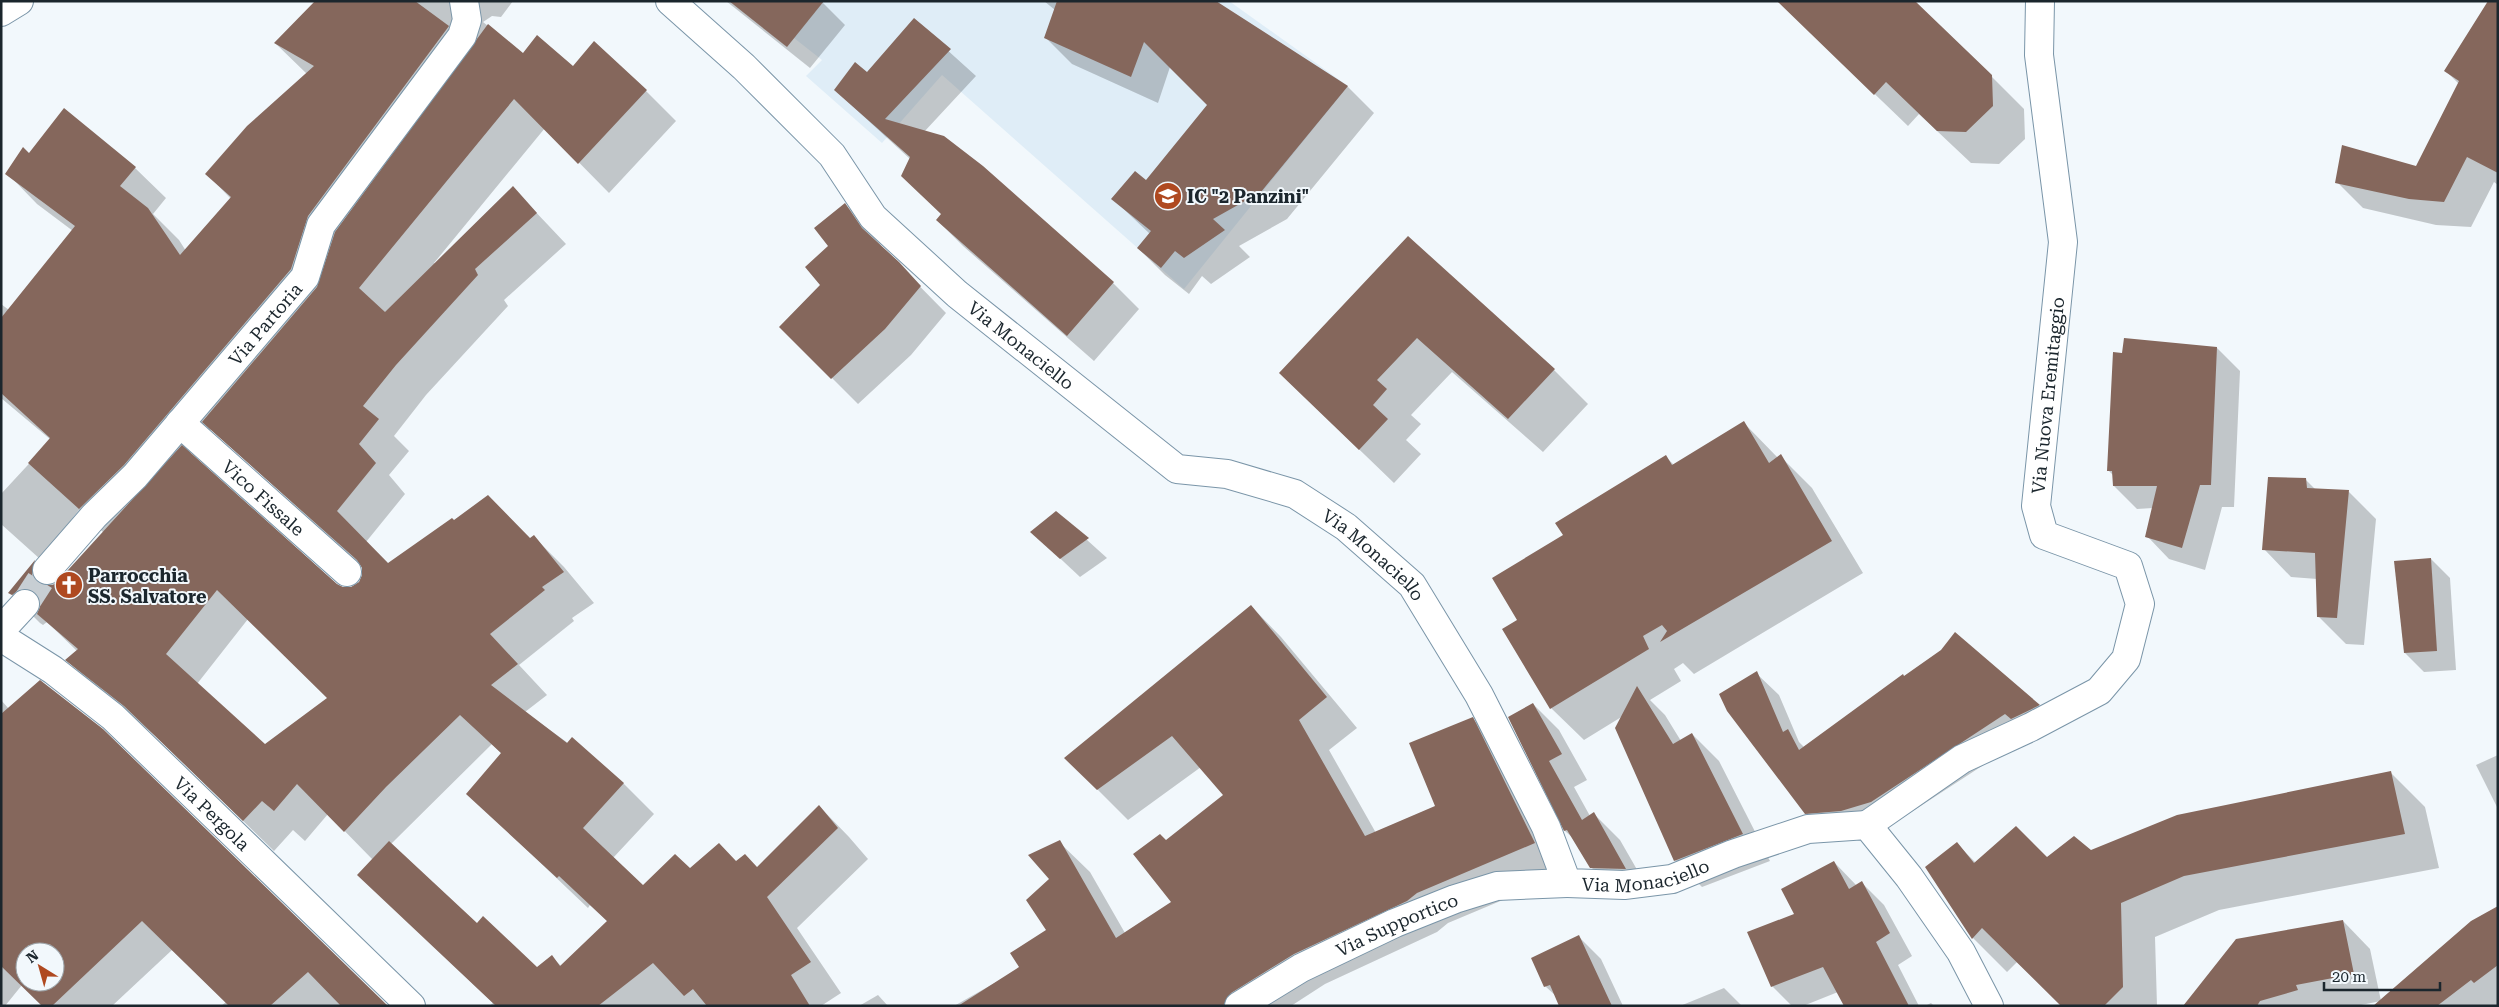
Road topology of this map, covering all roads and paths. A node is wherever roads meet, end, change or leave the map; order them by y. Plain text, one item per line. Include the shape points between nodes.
1 (19, 1) edge
2 (464, 1) edge
3 (670, 1) edge
4 (2040, 1) edge
5 (1, 12) edge
6 (180, 423) junction
7 (47, 570) tunnel mouth
8 (347, 572) dead end
9 (25, 604) tunnel mouth
10 (1, 630) edge
11 (1, 636) edge
12 (1867, 825) junction
13 (1567, 883) junction
14 (410, 1006) edge
15 (1239, 1006) edge
16 (1989, 1006) edge

1 - 5 street
2 - 6 street, Via Partoria via 467,20 462,36 322,225 305,277
3 - 13 street, Via Monaciello via 744,67 832,155 873,217 958,294 1076,390 1177,469 1227,474 1295,494 1346,526 1412,585 1479,695 1546,826
4 - 12 street, Via Nuova Eremitaggio via 2039,55 2063,242 2036,506 2044,536 2128,566 2140,604 2126,659 2099,691 1962,759
6 - 7 street, Via Partoria
6 - 8 street, Vico Fissale
9 - 10 street
11 - 14 street, Via Pergola via 53,670 113,717
12 - 13 street, Via Monaciello via 1808,829 1672,879 1624,885
12 - 16 street via 1909,876 1961,952
13 - 15 street, Via Supportico via 1497,886 1455,899 1395,923 1301,968

